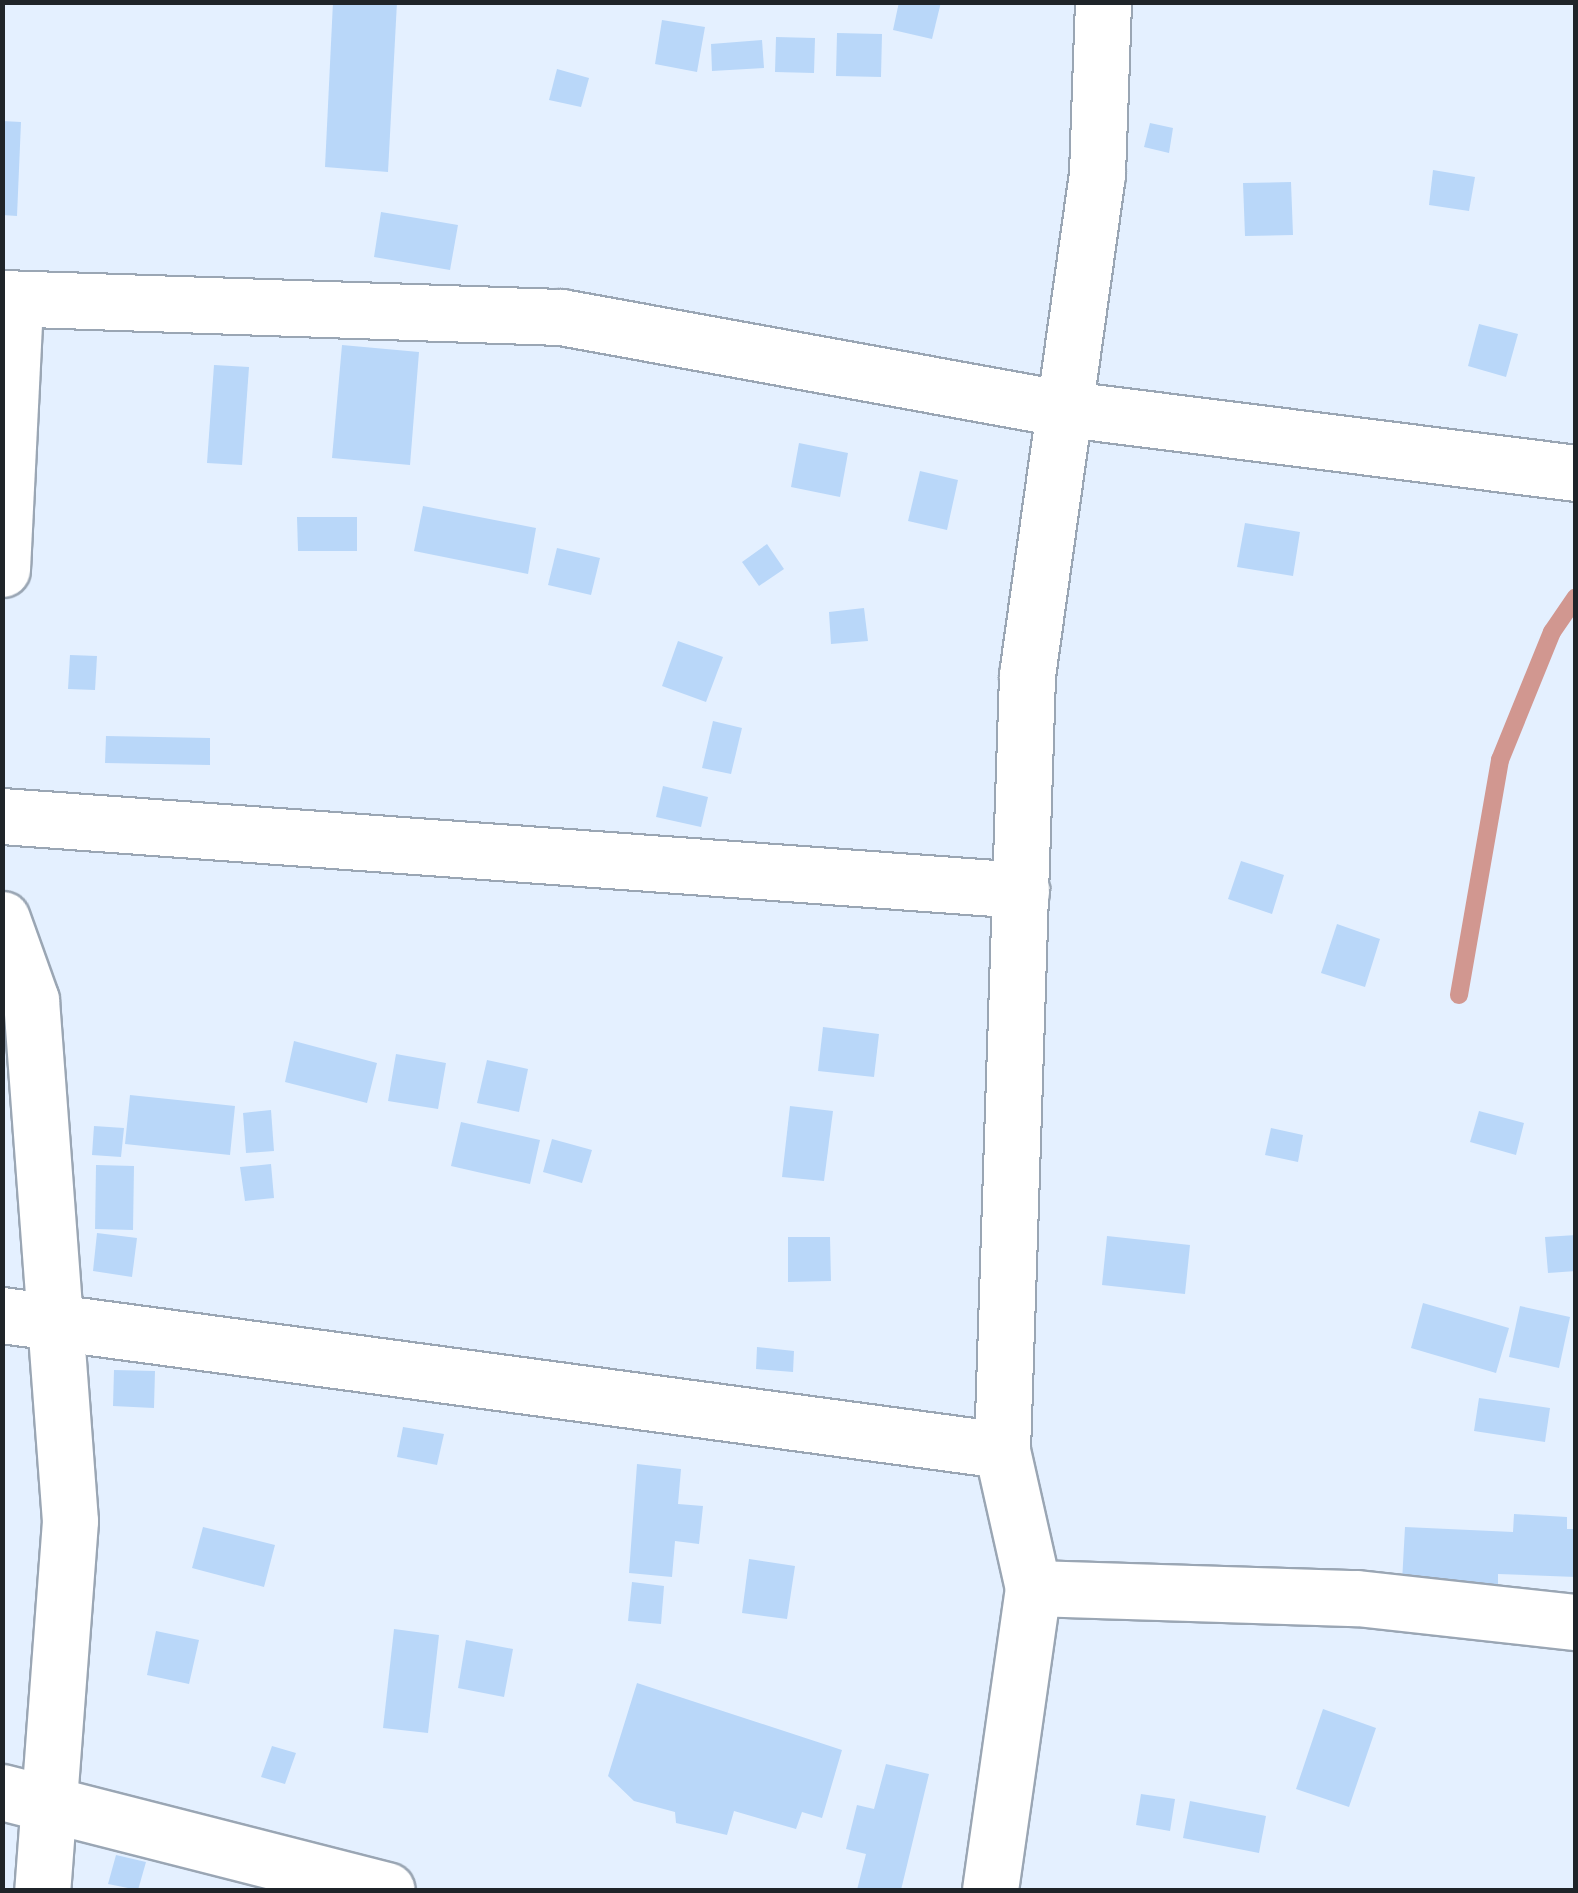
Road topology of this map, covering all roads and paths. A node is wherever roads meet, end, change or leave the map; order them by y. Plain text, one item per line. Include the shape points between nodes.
1 (1103, 2) edge
2 (9, 299) edge
3 (1060, 408) junction
4 (1576, 472) edge
5 (2, 569) edge
6 (2, 816) edge
7 (1021, 890) junction
8 (2, 920) edge
9 (26, 1317) edge
10 (1002, 1450) junction
11 (1033, 1588) junction
12 (1576, 1622) edge
13 (26, 1796) edge
14 (42, 1890) edge
15 (387, 1890) edge
16 (990, 1890) edge

1 - 3 street via 1097,174
2 - 3 street via 561,317
2 - 5 street
3 - 4 street
3 - 7 street via 1027,675
6 - 7 street
7 - 10 street
8 - 9 street via 31,1000
9 - 10 street
9 - 13 street via 70,1521
10 - 11 street
11 - 12 street via 1357,1598
11 - 16 street
13 - 14 street
13 - 15 street

